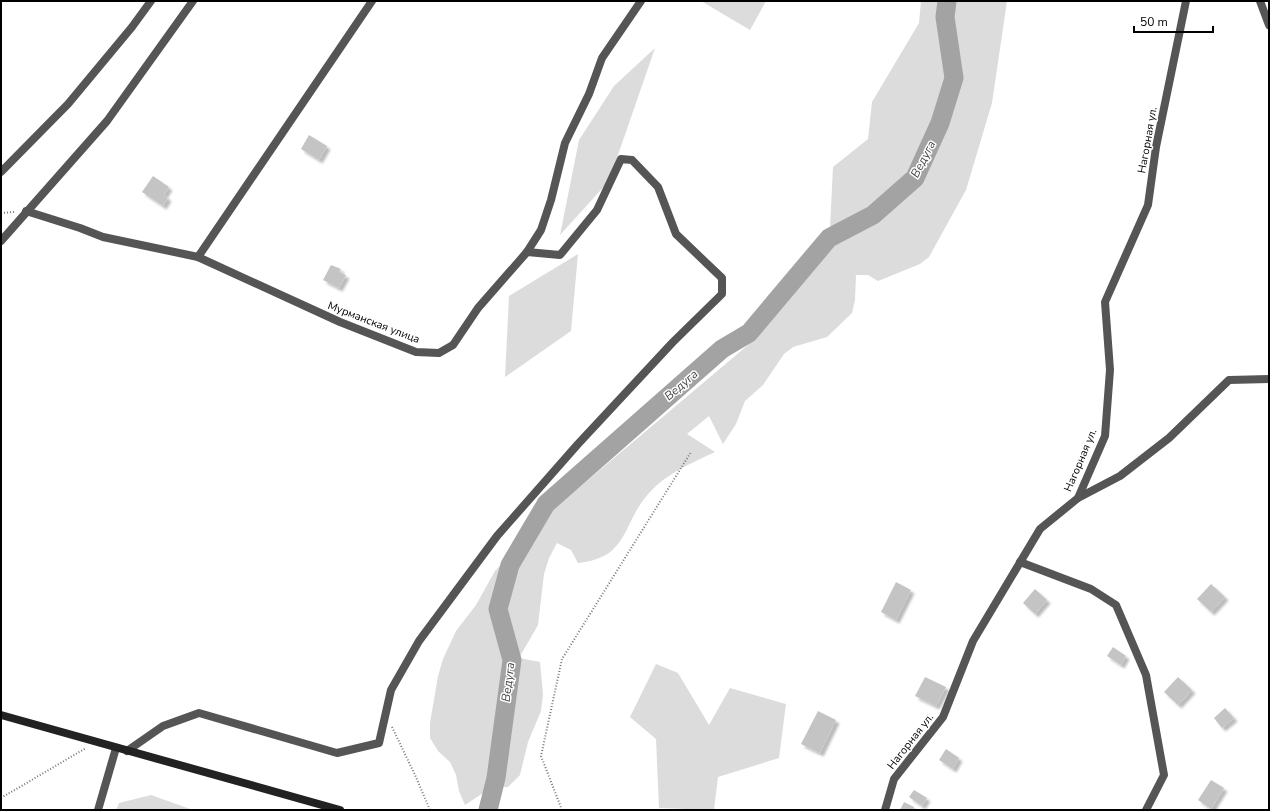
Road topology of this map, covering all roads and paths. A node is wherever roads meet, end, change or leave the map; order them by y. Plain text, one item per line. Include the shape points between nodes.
1 (151, 1) edge
2 (193, 1) edge
3 (372, 1) edge
4 (641, 1) edge
5 (1186, 1) edge
6 (1260, 1) edge
7 (1269, 25) edge
8 (1, 172) edge
9 (26, 211) junction
10 (1, 241) edge
11 (527, 252) junction
12 (198, 257) junction
13 (1269, 379) edge
14 (691, 452) dead end
15 (1078, 498) junction
16 (1020, 562) junction
17 (1, 715) edge
18 (386, 715) junction
19 (95, 743) junction
20 (116, 748) junction
21 (127, 751) junction
22 (1, 798) edge
23 (338, 809) edge
24 (98, 810) edge
25 (430, 810) edge
26 (562, 810) edge
27 (885, 810) edge
28 (1146, 810) edge

1 - 8 street via 68,104
2 - 9 street via 107,121
3 - 12 street
4 - 11 street, Мурманская улица via 602,58 589,94 565,143 541,230
5 - 15 street, Нагорная ул. via 1156,147 1148,206 1105,302 1110,370 1105,436
6 - 7 street
9 - 10 street
9 - 12 street, Мурманская улица via 102,237
11 - 12 street, Мурманская улица via 478,308 453,345 439,353 416,352 340,322
11 - 18 street via 560,255 597,210 621,159 632,160 658,187 676,234 722,278 722,294 578,444 497,536 419,641 391,690
13 - 15 street via 1229,380 1169,438 1120,476
14 - 26 path via 562,659 541,756
15 - 16 street, Нагорная ул. via 1040,529
16 - 27 street, Нагорная ул. via 974,641 943,717 894,778
16 - 28 street via 1091,589 1116,605 1146,674 1164,775
17 - 19 main road
18 - 21 street via 379,743 337,753 199,713 163,726
18 - 25 path
19 - 20 main road
19 - 22 path
20 - 21 main road
20 - 24 street
21 - 23 main road

